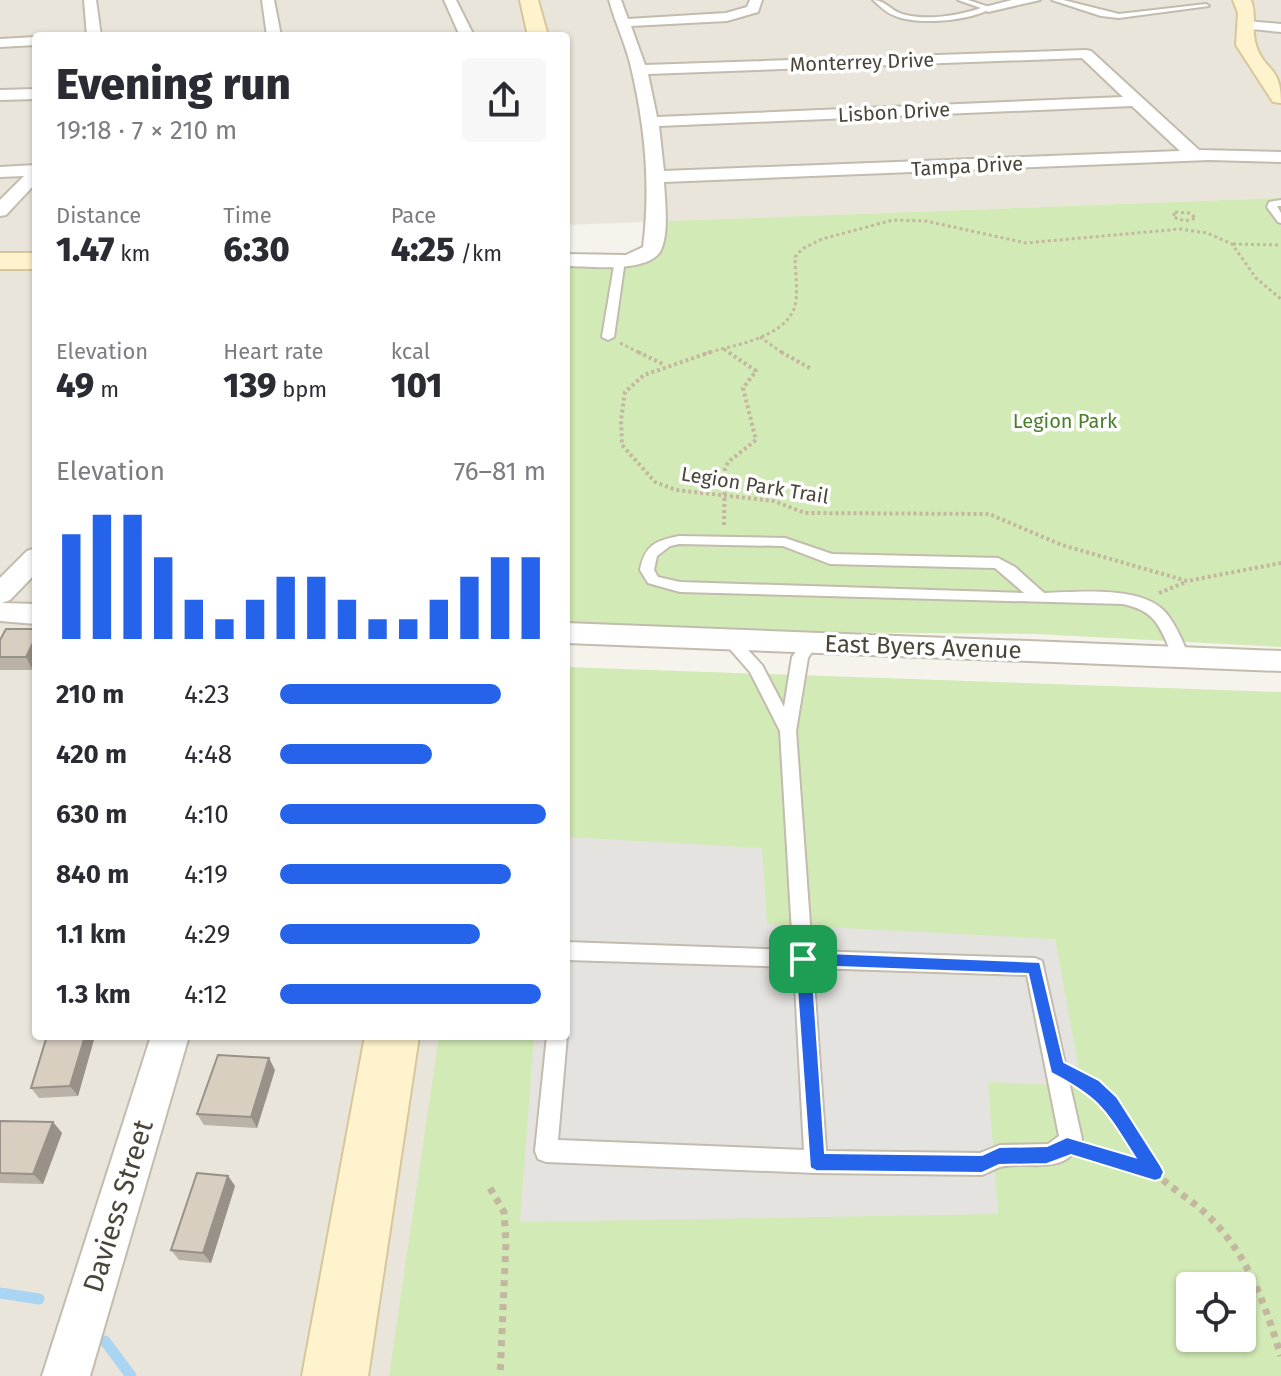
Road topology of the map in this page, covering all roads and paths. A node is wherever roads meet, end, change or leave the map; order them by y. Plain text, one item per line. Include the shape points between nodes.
1 (90, 0) edge
2 (268, 0) edge
3 (450, 0) edge
4 (529, 0) edge
5 (615, 0) edge
6 (756, 0) edge
7 (876, 0) edge
8 (961, 0) edge
9 (1034, 0) edge
10 (1055, 0) edge
11 (1242, 0) edge
12 (1206, 6) dead end
13 (988, 8) junction
14 (621, 23) junction
15 (1246, 25) junction
16 (1281, 28) edge
17 (94, 32) edge
18 (273, 32) edge
19 (465, 32) edge
20 (537, 32) edge
21 (32, 41) edge
22 (0, 43) edge
23 (638, 70) junction
24 (1278, 90) edge
25 (32, 94) edge
26 (0, 95) edge
27 (1137, 101) junction
28 (650, 122) junction
29 (1195, 156) junction
30 (1281, 157) edge
31 (0, 172) edge
32 (32, 172) edge
33 (32, 176) edge
34 (654, 177) junction
35 (1281, 203) edge
36 (0, 211) edge
37 (1281, 220) edge
38 (1184, 221) junction
39 (1180, 229) junction
40 (1232, 244) junction
41 (1281, 245) edge
42 (570, 260) edge
43 (620, 260) junction
44 (0, 261) edge
45 (32, 261) edge
46 (1281, 299) edge
47 (608, 337) joint
48 (760, 337) junction
49 (723, 349) junction
50 (666, 365) junction
51 (810, 368) dead end
52 (724, 495) junction
53 (724, 526) dead end
54 (32, 561) edge
55 (1281, 563) edge
56 (1187, 581) junction
57 (0, 594) edge
58 (1041, 598) junction
59 (1147, 605) junction
60 (0, 612) edge
61 (32, 614) edge
62 (570, 633) edge
63 (730, 640) junction
64 (810, 643) junction
65 (1182, 658) junction
66 (1281, 661) edge
67 (788, 731) junction
68 (570, 951) edge
69 (803, 959) junction
70 (169, 1040) edge
71 (391, 1040) edge
72 (557, 1040) edge
73 (1057, 1067) junction
74 (1067, 1145) junction
75 (816, 1162) junction
76 (1155, 1172) junction
77 (490, 1188) dead end
78 (1281, 1356) edge
79 (66, 1376) edge
80 (335, 1376) edge
81 (500, 1376) edge

1 - 17 street
2 - 18 street
3 - 19 street
4 - 20 street
5 - 14 street
6 - 14 street via 753,9 727,17
7 - 13 lane via 908,17 976,14
8 - 13 lane
9 - 13 street
10 - 12 lane via 1119,16
11 - 15 street
14 - 23 street
15 - 16 street
15 - 24 street via 1246,45
21 - 22 street
23 - 27 street, Monterrey Drive via 1086,54
23 - 28 street
25 - 26 street
27 - 28 street, Lisbon Drive
27 - 29 street
28 - 34 street
29 - 30 street, Tampa Drive
29 - 34 street, Tampa Drive
31 - 32 street
33 - 36 street
34 - 43 street via 649,255
35 - 37 lane via 1272,204
38 - 38 path via 1176,218 1173,213 1196,217
38 - 39 path
39 - 40 path, Legion Park Trail
39 - 48 path, Legion Park Trail via 1026,243 926,221 878,222 822,239 798,253 794,308 780,326
40 - 41 path, Legion Park Trail
40 - 46 path via 1256,278
42 - 43 street
43 - 47 lane
44 - 45 street
47 - 50 path
48 - 49 path, Legion Park Trail
48 - 51 path
49 - 50 path, Legion Park Trail
49 - 52 path via 756,371 743,388 757,432 756,440 728,462
50 - 52 path, Legion Park Trail via 625,392 622,445 655,482
52 - 53 path
52 - 56 path, Legion Park Trail via 774,501 805,513 989,514 1074,549
54 - 57 street
55 - 56 path, Legion Park Trail
56 - 59 path via 1162,591
58 - 58 lane via 998,563 830,559 785,542 679,540 657,548 647,570 653,580 680,587
58 - 59 lane
59 - 65 lane via 1161,616
60 - 61 street
62 - 63 street, East Byers Avenue
63 - 64 street, East Byers Avenue
63 - 67 lane via 756,669
64 - 65 street, East Byers Avenue
64 - 67 lane via 800,657
65 - 66 street, East Byers Avenue
67 - 69 lane
68 - 69 lane
69 - 73 lane via 1035,967
69 - 75 lane
70 - 79 street, Daviess Street
71 - 80 street
72 - 75 lane via 546,1151
73 - 74 lane via 1070,1128
73 - 76 path via 1093,1086 1111,1103
74 - 75 lane via 1047,1155 999,1156 982,1164
74 - 76 path
76 - 78 path via 1206,1213 1240,1254 1261,1292
77 - 81 path via 504,1212 506,1242

